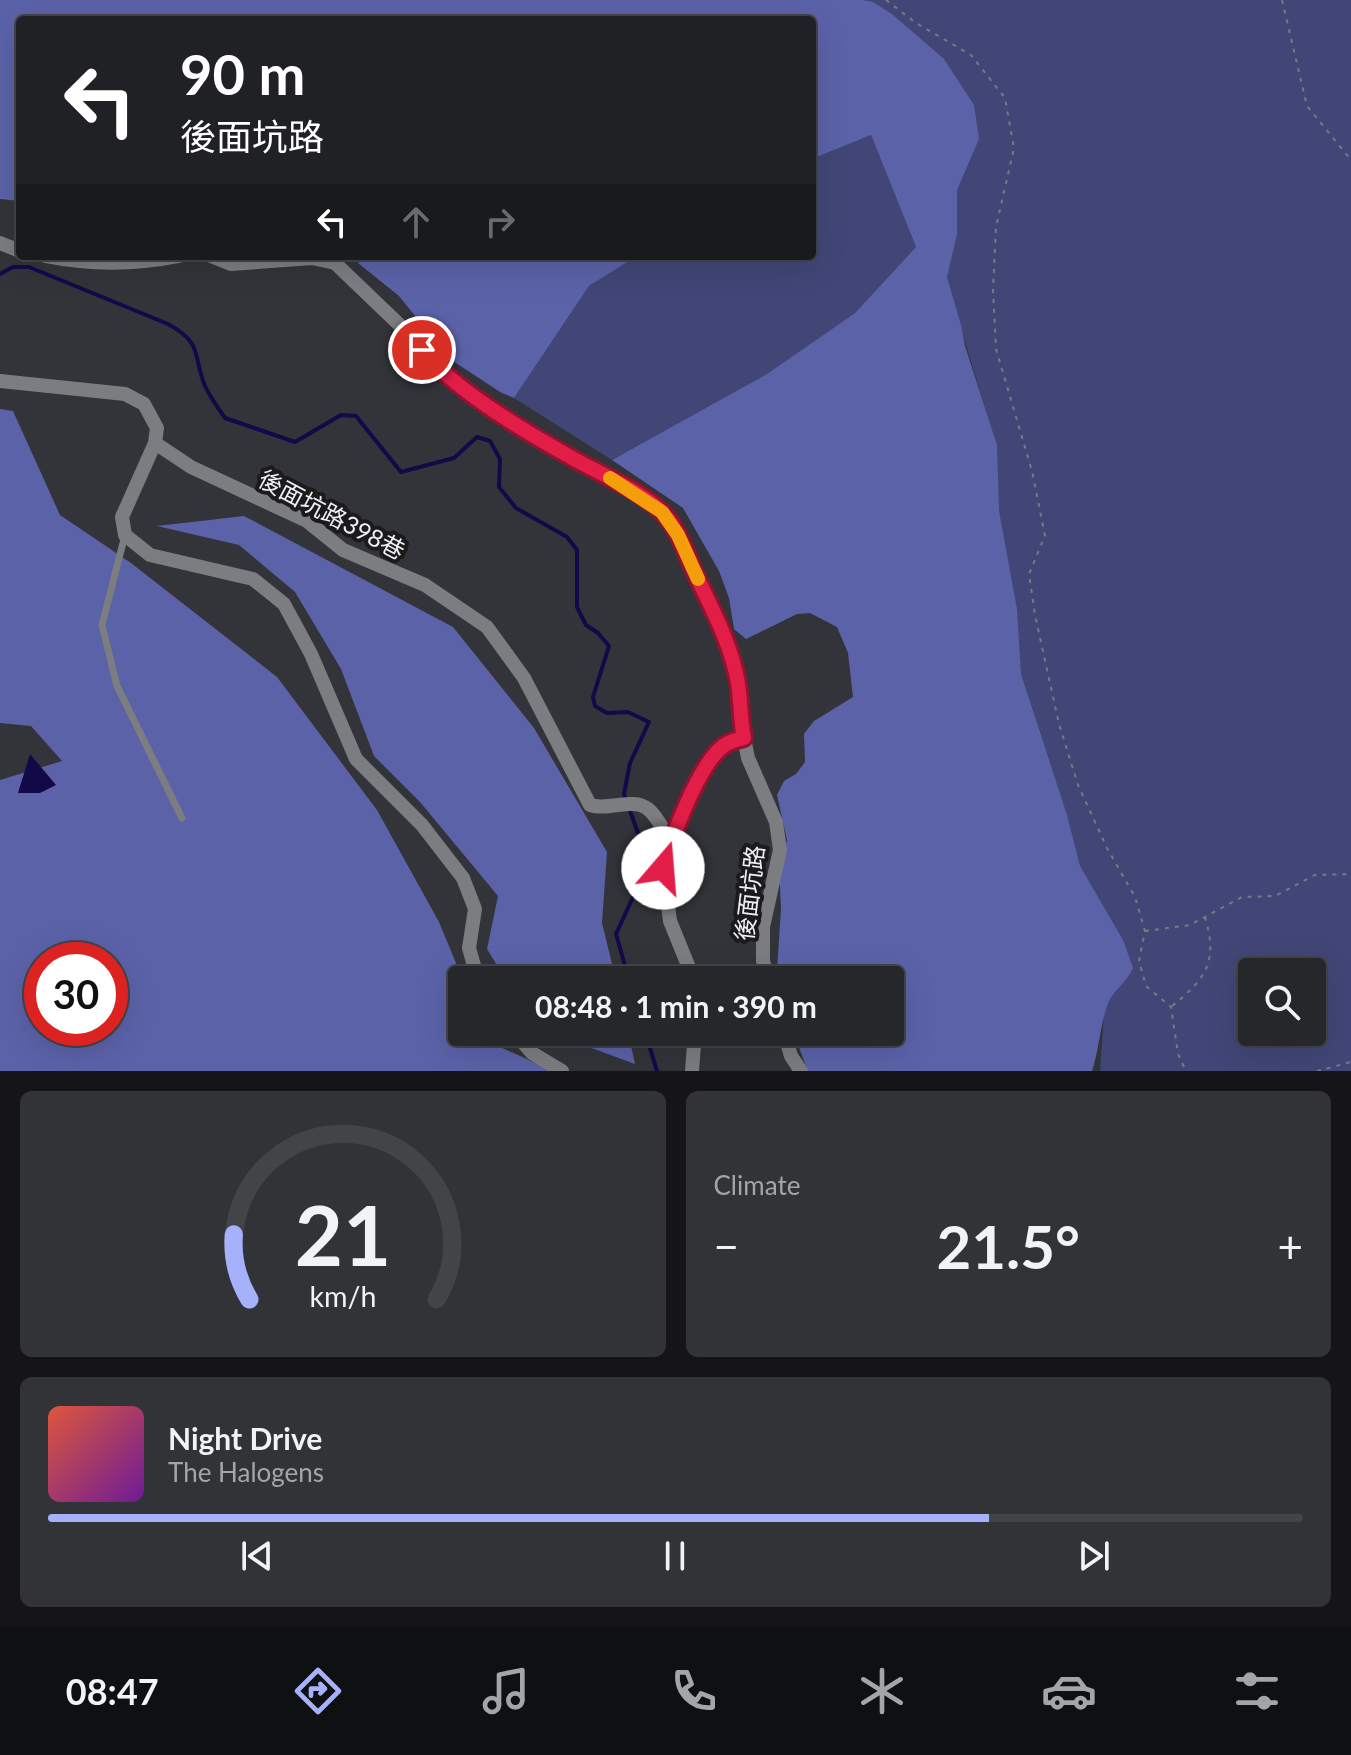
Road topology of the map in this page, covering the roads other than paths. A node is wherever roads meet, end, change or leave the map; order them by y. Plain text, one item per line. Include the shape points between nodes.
1 (68, 260) edge
2 (158, 260) edge
3 (221, 260) edge
4 (285, 260) edge
5 (321, 260) edge
6 (0, 381) edge
7 (155, 443) junction
8 (125, 535) junction
9 (744, 738) junction
10 (182, 818) dead end
11 (671, 842) junction
12 (474, 966) edge
13 (688, 966) edge
14 (765, 966) edge
15 (526, 1046) edge
16 (694, 1046) edge
17 (788, 1046) edge
18 (562, 1071) edge
19 (692, 1071) edge
20 (801, 1071) edge

1 - 2 street
3 - 4 street, 後面坑路
5 - 9 street, 後面坑路 via 335,263 465,391 662,512 678,535 729,651
6 - 7 street via 125,394 144,404 157,428
7 - 8 street via 122,517
7 - 11 street, 後面坑路398巷 via 191,467 307,521 343,550 425,585 487,627 524,678 590,805 601,809 636,804 650,810
8 - 10 lane via 102,625 117,686
8 - 12 street via 150,555 253,579 284,604 356,759 422,825 463,878 475,909 469,948
9 - 11 street via 723,745 710,759
9 - 14 street, 後面坑路 via 776,822 780,850 763,927
11 - 13 street via 663,868 670,921
15 - 18 street
16 - 19 street
17 - 20 street

